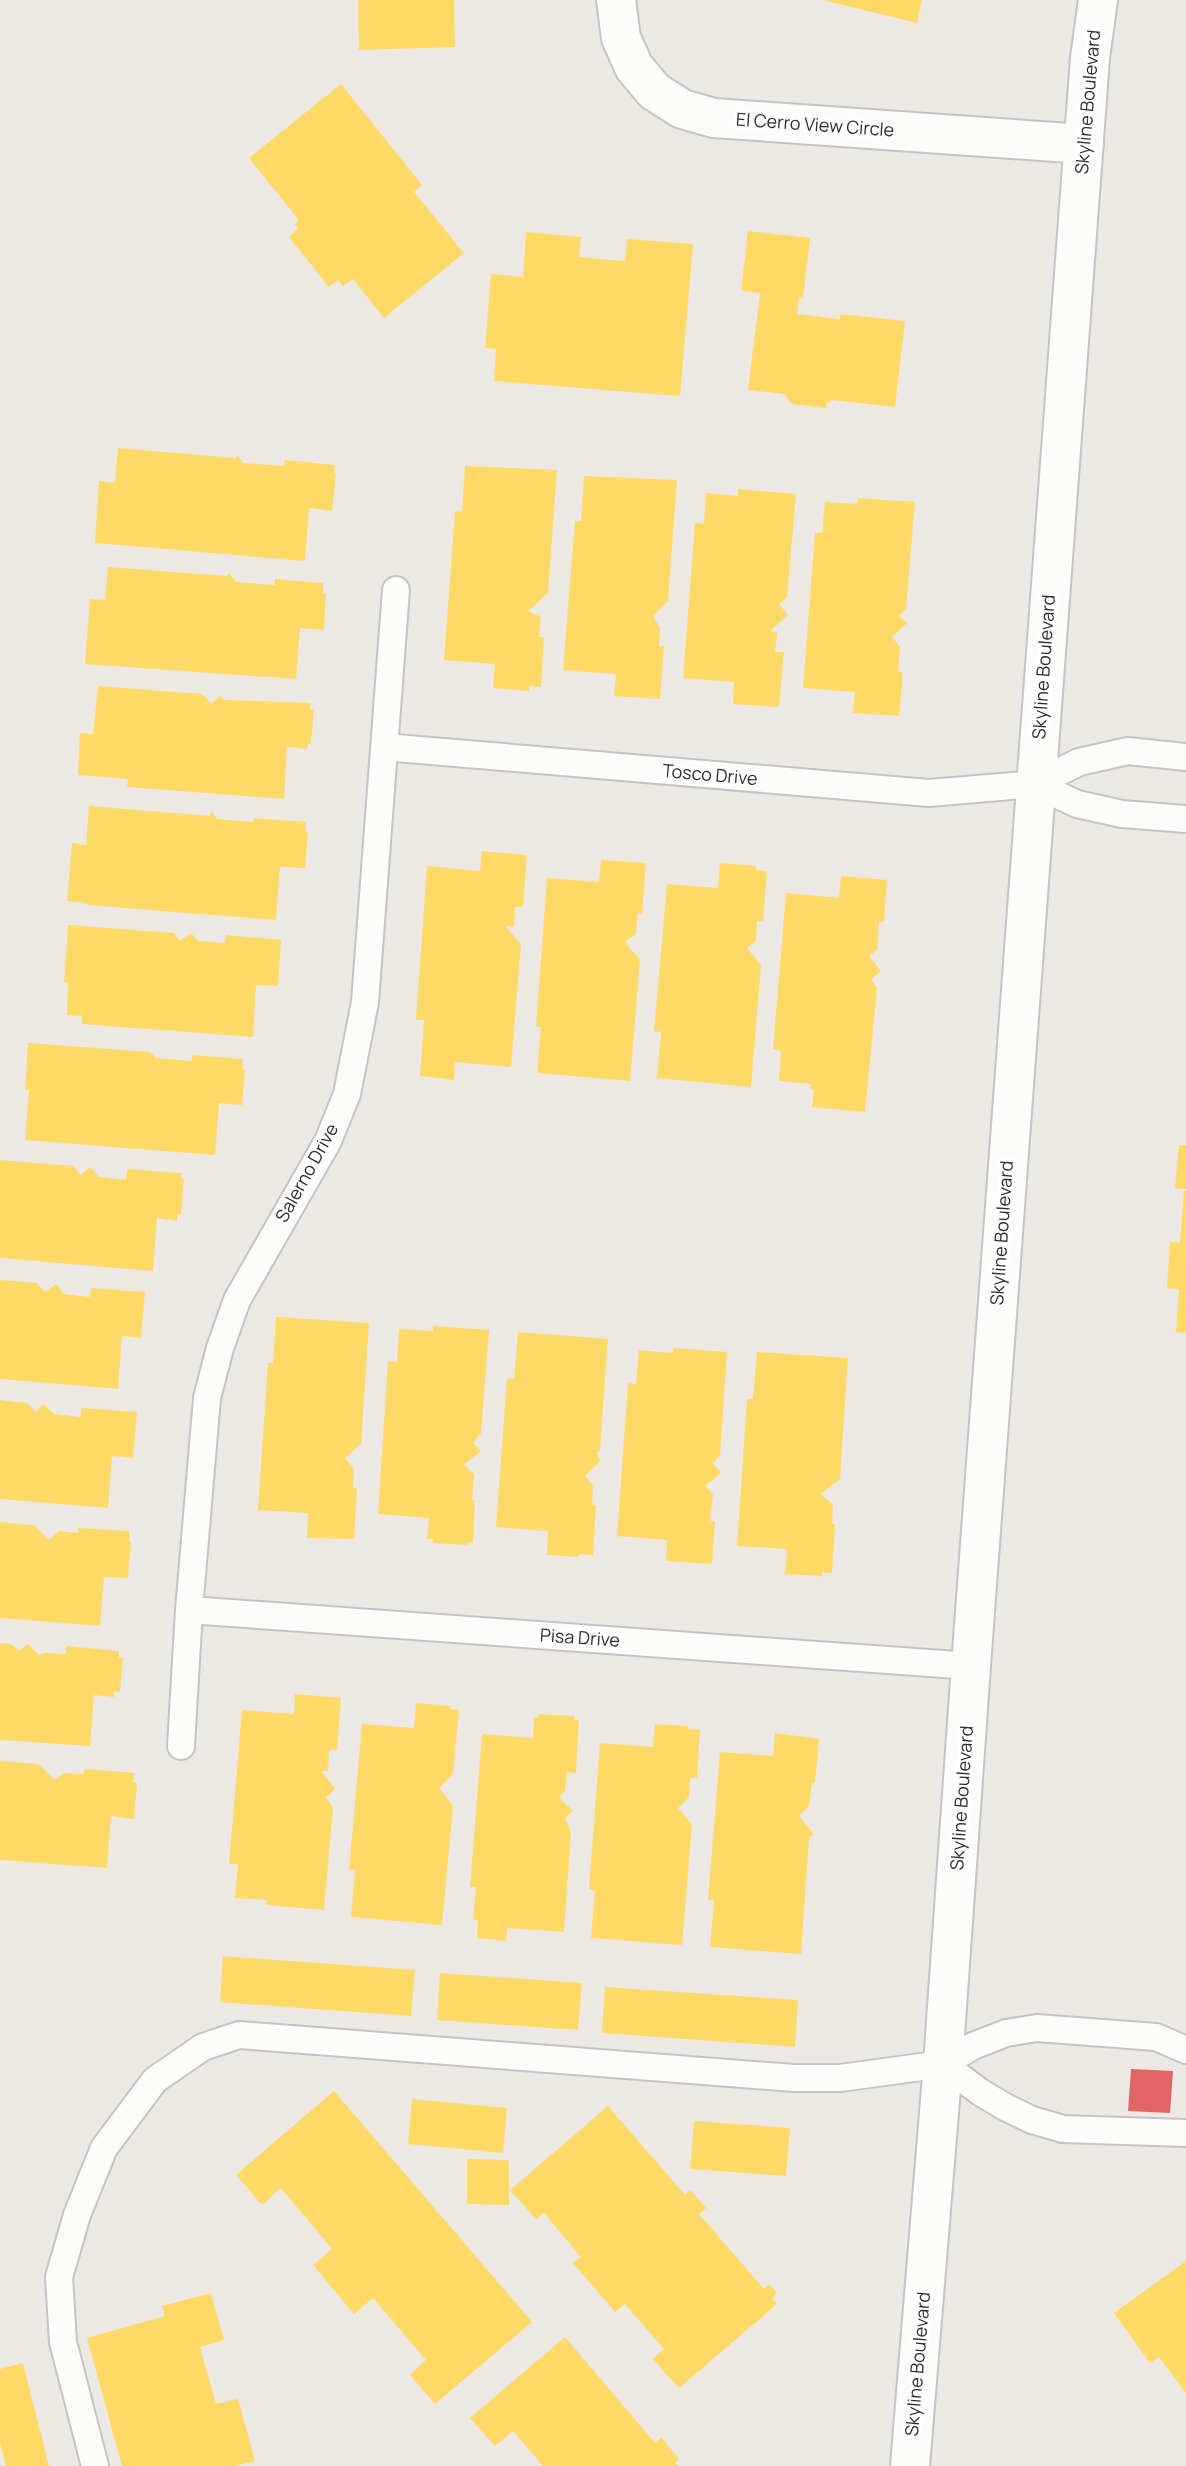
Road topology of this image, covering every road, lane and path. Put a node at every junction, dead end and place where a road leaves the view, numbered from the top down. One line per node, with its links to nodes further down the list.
1 (616, 0): 3 (street, El Cerro View Circle)
2 (1098, 0): 3 (street, Skyline Boulevard)
3 (1084, 144): 7 (street, Skyline Boulevard)
4 (396, 590): 5 (lane, Salerno Drive)
5 (384, 747): 7 (lane, Tosco Drive); 9 (lane, Salerno Drive)
6 (1186, 757): 7 (lane)
7 (1035, 784): 8 (lane); 10 (street, Skyline Boulevard)
8 (1186, 818)
9 (190, 1610): 10 (lane, Pisa Drive); 11 (lane, Salerno Drive)
10 (971, 1666): 13 (street, Skyline Boulevard)
11 (181, 1746)
12 (1186, 2050): 13 (lane)
13 (943, 2064): 14 (lane); 15 (lane); 16 (street, Skyline Boulevard)
14 (1186, 2133)
15 (95, 2466)
16 (910, 2466)

